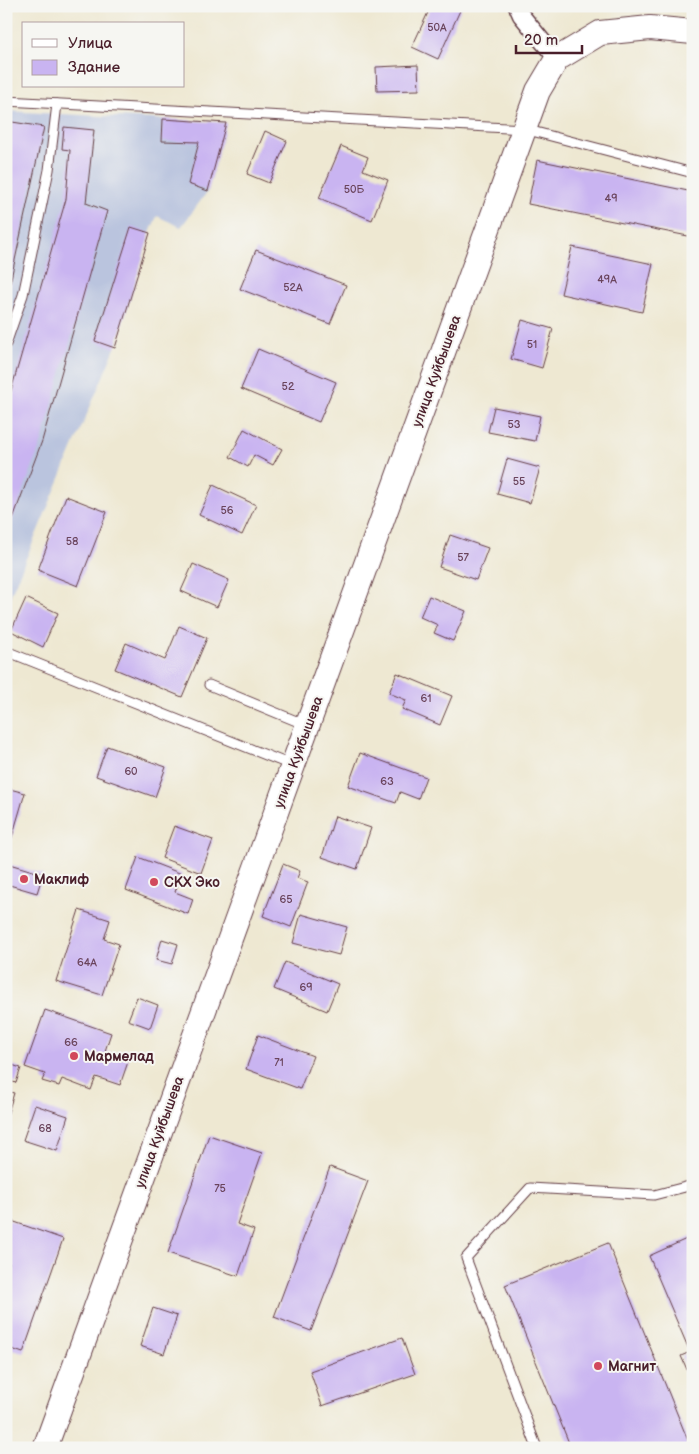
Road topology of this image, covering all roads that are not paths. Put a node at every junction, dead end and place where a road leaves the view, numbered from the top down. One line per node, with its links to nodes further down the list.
1 (517, 6): 3 (street)
2 (693, 32): 3 (street, улица Куйбышева)
3 (557, 59): 6 (street, улица Куйбышева)
4 (6, 101): 5 (lane)
5 (57, 104): 6 (lane); 8 (lane)
6 (524, 129): 7 (lane); 11 (street, улица Куйбышева)
7 (693, 173)
8 (6, 344)
9 (6, 651): 12 (lane)
10 (209, 686): 11 (lane)
11 (307, 725): 12 (street, улица Куйбышева)
12 (293, 766): 14 (street, улица Куйбышева)
13 (693, 1185): 15 (lane)
14 (45, 1448)
15 (537, 1448)

